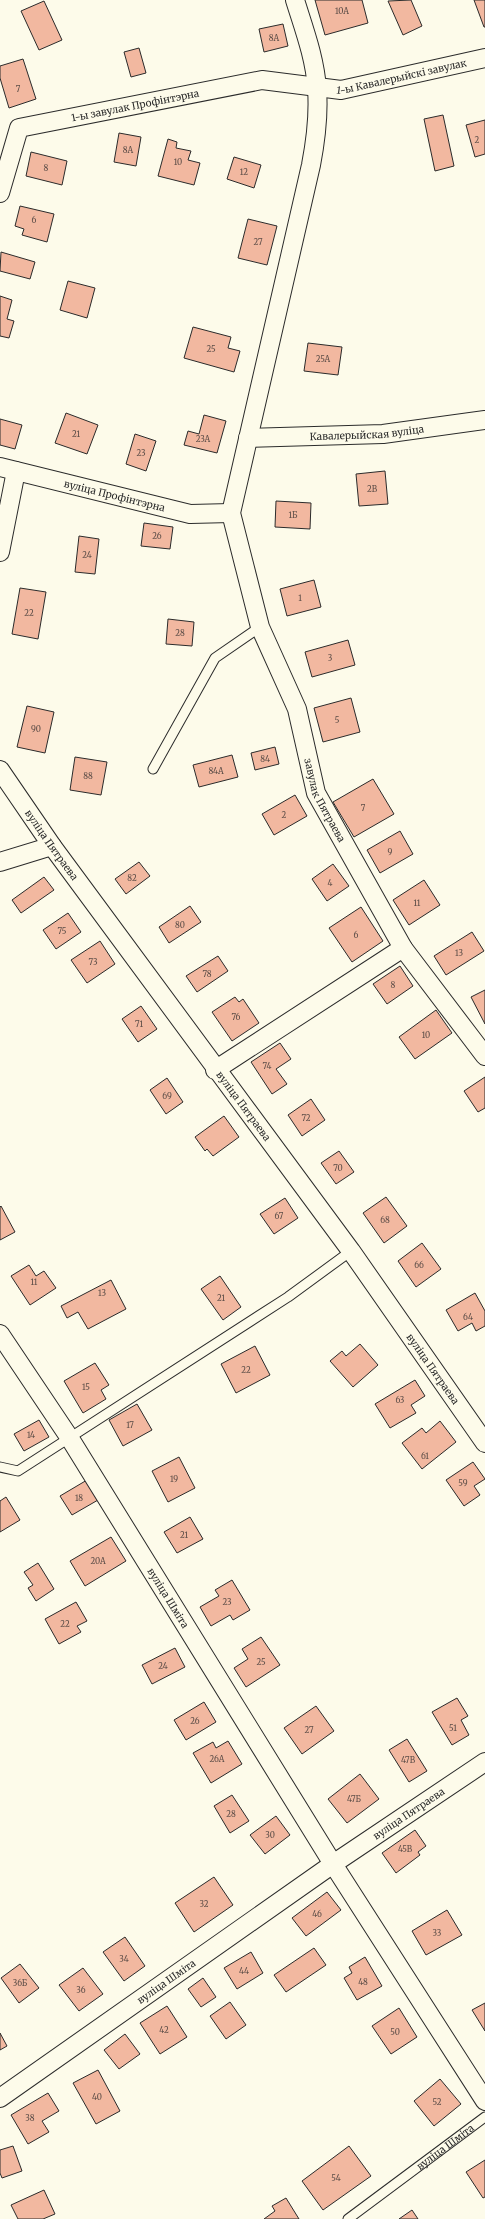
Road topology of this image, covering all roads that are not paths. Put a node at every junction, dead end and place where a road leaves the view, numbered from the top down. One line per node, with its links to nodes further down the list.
1 (294, 0): 3 (street)
2 (485, 58): 3 (street, 1-ы Кавалерыйскі завулак)
3 (317, 88): 4 (street, 1-ы завулак Профінтэрна); 6 (street)
4 (0, 193)
5 (485, 420): 6 (street, Кавалерыйская вуліца)
6 (248, 438): 8 (street)
7 (8, 469): 8 (street, вуліца Профінтэрна); 9 (street)
8 (231, 513): 10 (street, завулак Пятраева)
9 (0, 552)
10 (260, 627): 11 (lane); 15 (street, завулак Пятраева)
11 (153, 769)
12 (0, 770): 13 (street, вуліца Пятраева)
13 (52, 846): 14 (street); 17 (street, вуліца Пятраева)
14 (0, 862)
15 (403, 948): 16 (street, завулак Пятраева); 17 (street)
16 (485, 1056)
17 (215, 1070): 18 (street, вуліца Пятраева)
18 (350, 1251): 20 (lane); 21 (street, вуліца Пятраева)
19 (0, 1334): 20 (street, вуліца Шміта)
20 (69, 1437): 22 (lane); 24 (street, вуліца Шміта)
21 (485, 1443)
22 (0, 1467)
23 (485, 1762): 24 (street, вуліца Пятраева)
24 (332, 1864): 25 (street, вуліца Шміта); 26 (street, вуліца Шміта)
25 (0, 2098)
26 (485, 2101)
27 (485, 2117): 28 (lane, вуліца Шміта)
28 (348, 2219)

